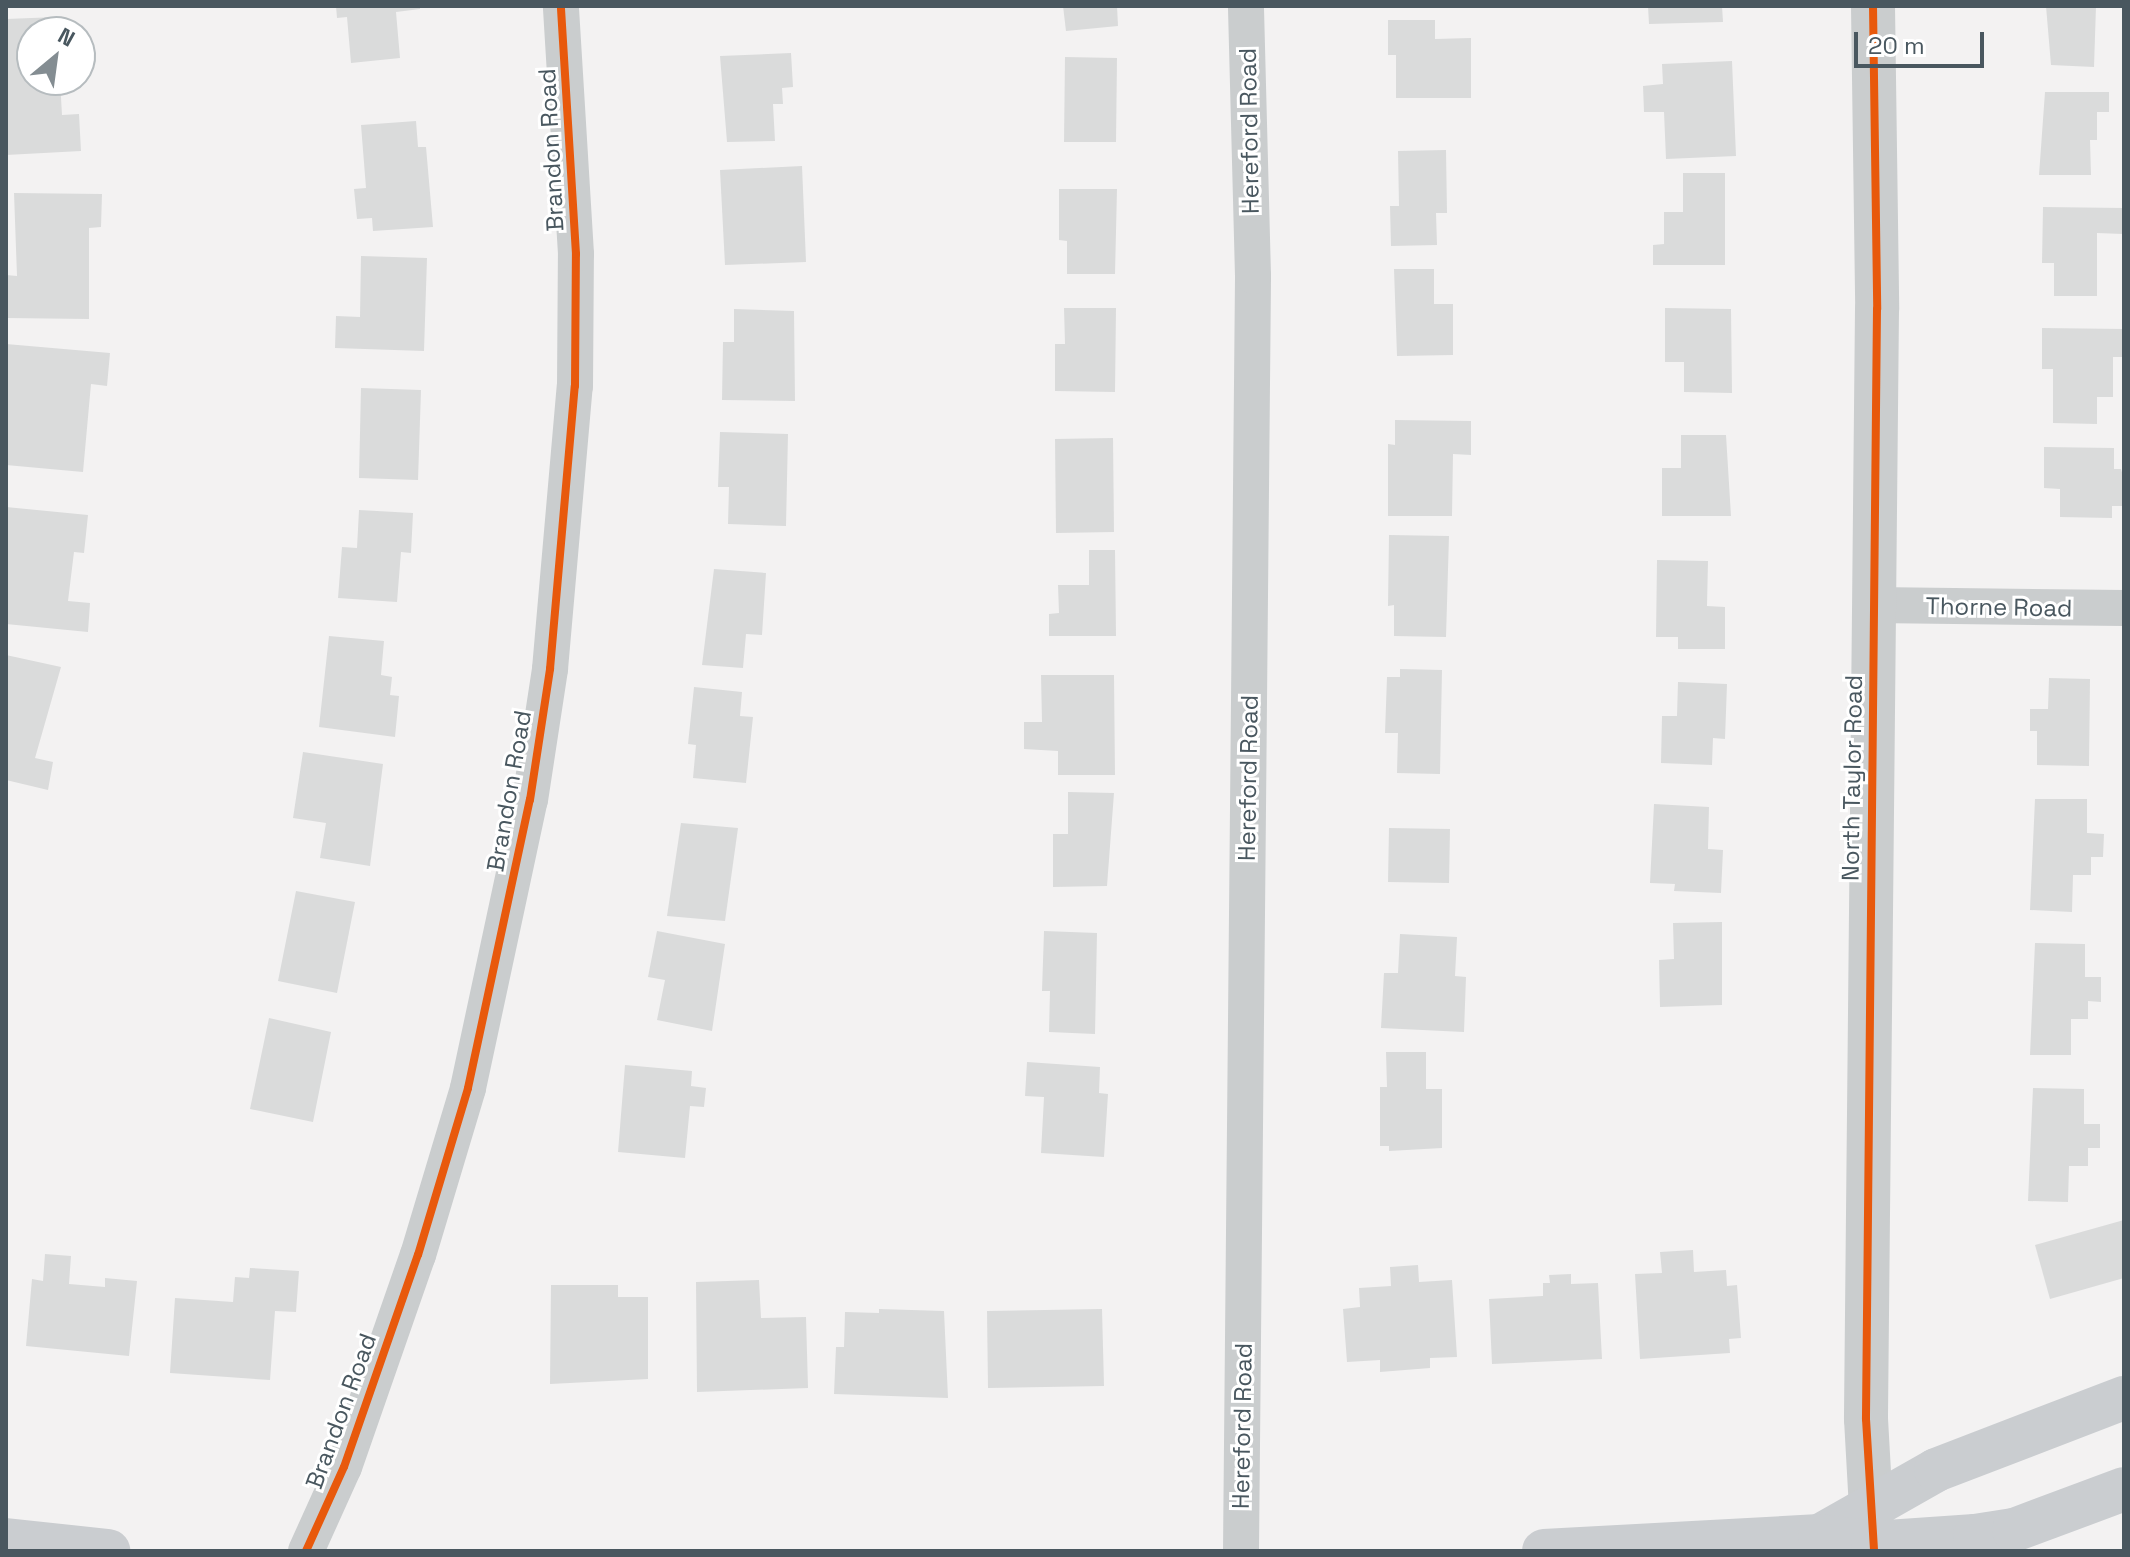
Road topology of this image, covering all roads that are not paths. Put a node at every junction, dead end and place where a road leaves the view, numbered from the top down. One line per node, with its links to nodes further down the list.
1 (561, 6): 11 (street, Brandon Road)
2 (1246, 6): 12 (street, Hereford Road)
3 (1873, 6): 4 (street, North Taylor Road)
4 (1874, 605): 5 (street, Thorne Road); 8 (street, North Taylor Road)
5 (2124, 608)
6 (2124, 1398): 8 (main road)
7 (2124, 1489): 8 (main road)
8 (1874, 1537): 13 (main road)
9 (6, 1540): 10 (main road)
10 (108, 1551)
11 (306, 1551)
12 (1241, 1551)
13 (1544, 1551)

